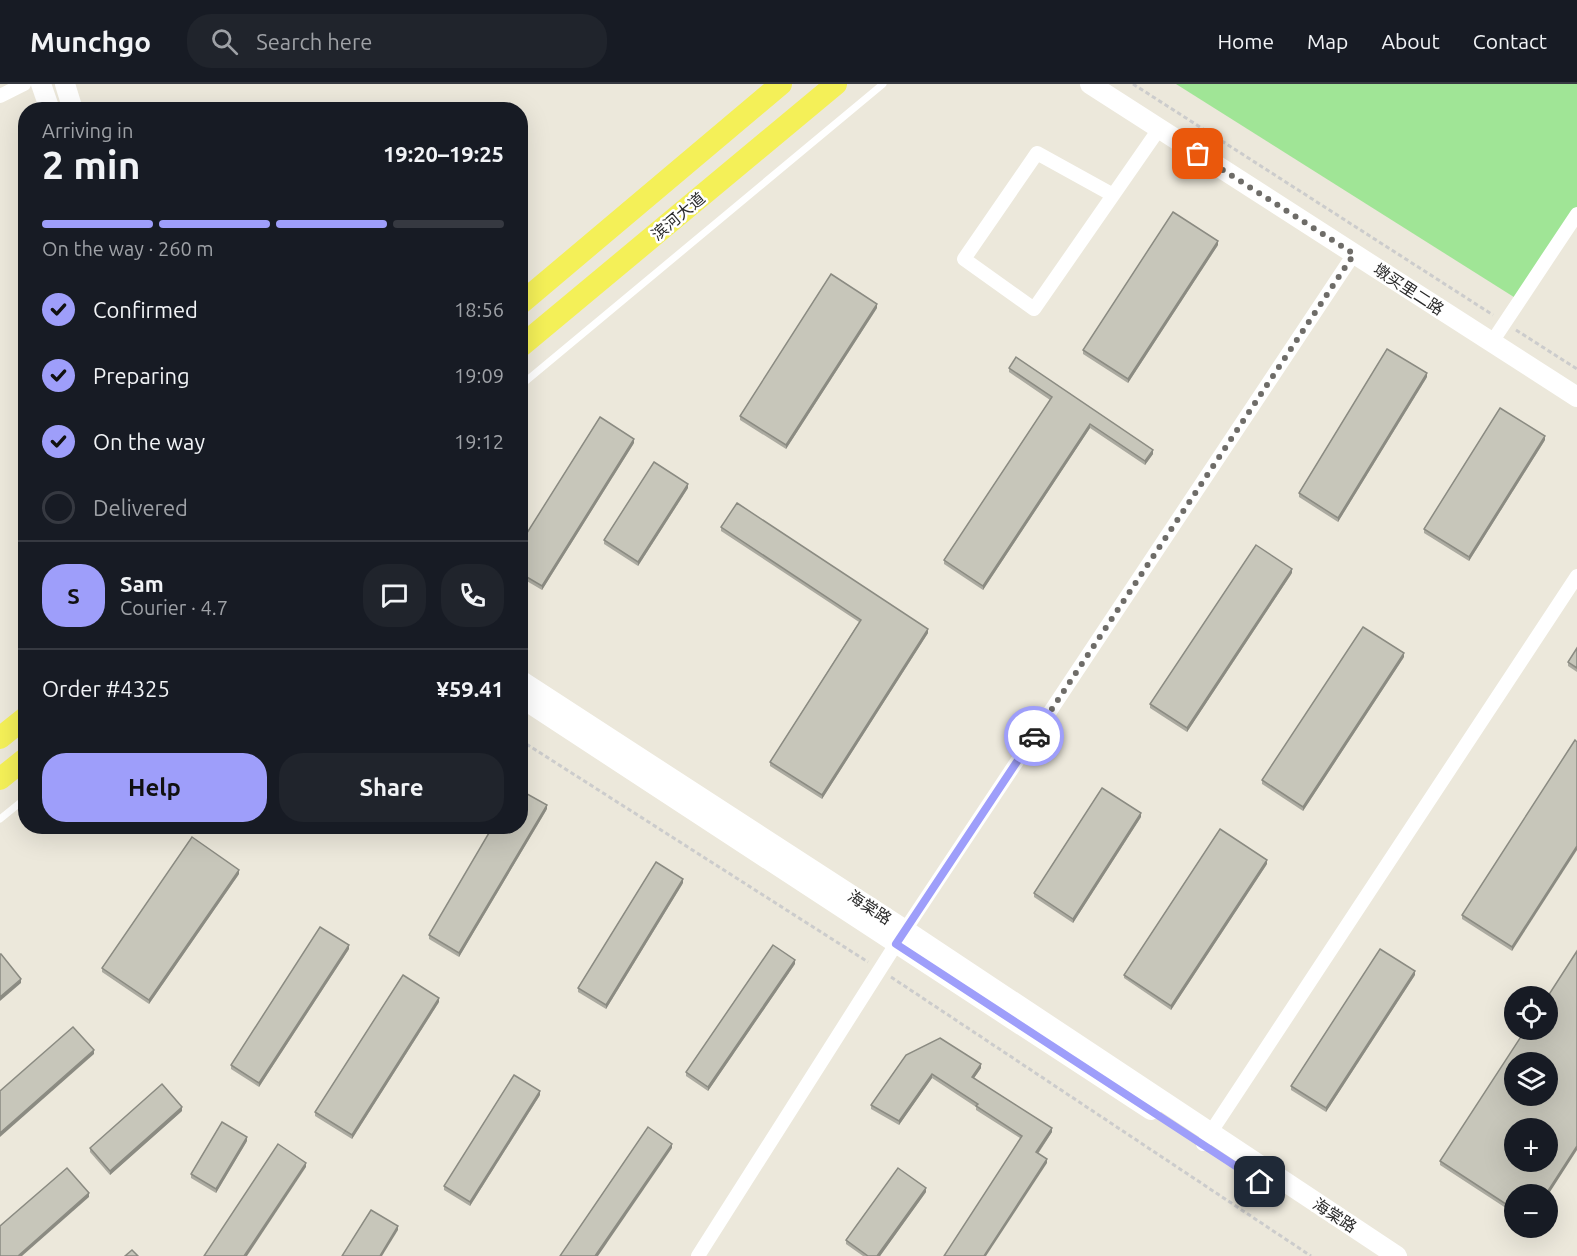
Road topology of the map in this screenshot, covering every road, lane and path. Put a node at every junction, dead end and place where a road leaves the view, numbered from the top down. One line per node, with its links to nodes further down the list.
1 (24, 84): 9 (street)
2 (40, 84): 10 (street)
3 (65, 84): 11 (street)
4 (781, 84): 16 (main road)
5 (836, 84): 18 (main road, 滨河大道)
6 (883, 84): 21 (lane)
7 (1090, 84): 12 (street, 墩买里二路)
8 (1133, 84): 17 (path)
9 (0, 96)
10 (47, 102)
11 (71, 102)
12 (1159, 129): 13 (street); 15 (street, 墩买里二路)
13 (1113, 195): 13 (street)
14 (1577, 214): 17 (street)
15 (1354, 254): 19 (street, 墩买里二路); 33 (street)
16 (528, 297)
17 (1505, 323): 19 (street); 20 (path)
18 (528, 340)
19 (1492, 342): 22 (street, 墩买里二路)
20 (1577, 369)
21 (528, 379)
22 (1577, 397)
23 (1577, 576): 35 (street)
24 (528, 685): 33 (street, 海棠路)
25 (528, 702): 33 (street, 海棠路)
26 (18, 723): 27 (main road)
27 (0, 738)
28 (528, 745): 34 (path)
29 (18, 764): 30 (main road)
30 (0, 779)
31 (18, 804): 32 (lane)
32 (0, 819)
33 (901, 937): 34 (street); 35 (street, 海棠路)
34 (880, 969): 36 (street); 37 (path)
35 (1206, 1138): 38 (street, 海棠路); 39 (street, 海棠路)
36 (698, 1256)
37 (1311, 1256)
38 (1373, 1256)
39 (1397, 1256)

